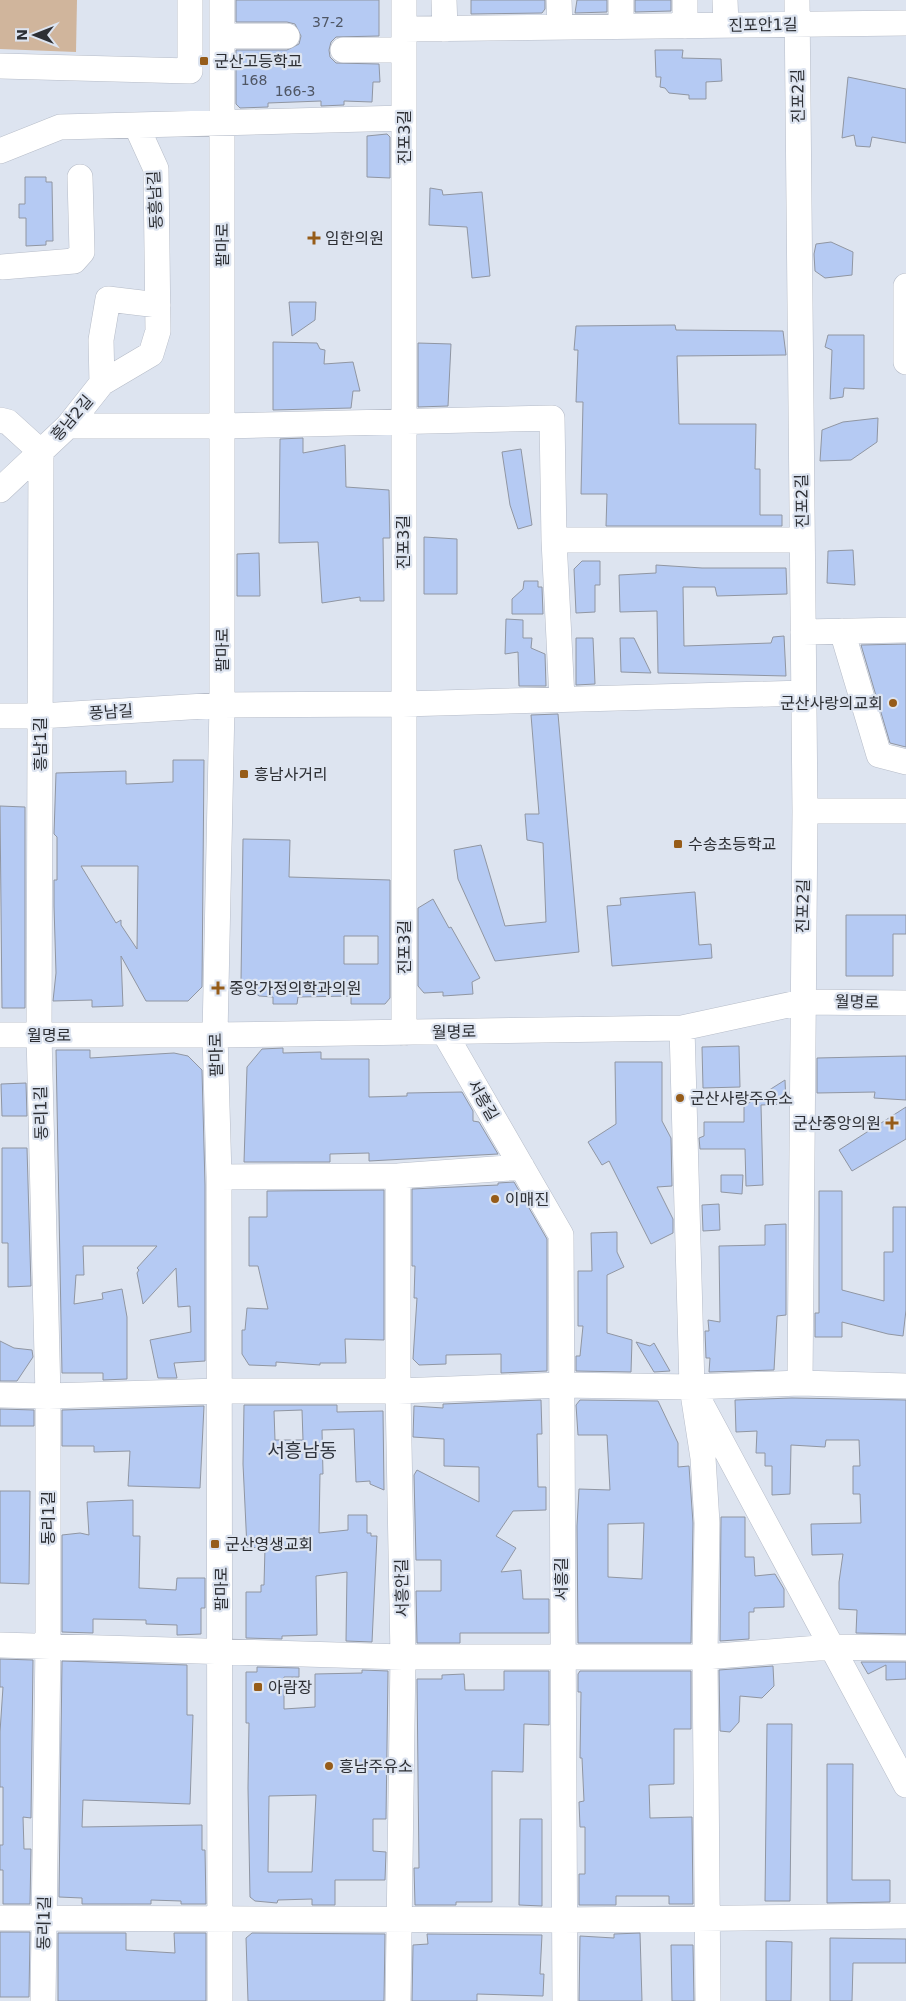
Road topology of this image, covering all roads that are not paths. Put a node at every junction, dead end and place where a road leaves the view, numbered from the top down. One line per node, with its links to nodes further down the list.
1 (190, 0): 20 (street)
2 (222, 0): 16 (street, 팔마로)
3 (404, 0): 18 (street, 진포3길)
4 (444, 0): 15 (street)
5 (559, 0): 14 (street)
6 (621, 0): 12 (street)
7 (685, 0): 13 (street)
8 (726, 0): 11 (street)
9 (797, 12): 10 (street, 진포안1길); 11 (street, 진포안1길); 39 (street, 진포2길)
10 (906, 22)
11 (726, 25): 13 (street, 진포안1길)
12 (621, 26): 13 (street, 진포안1길); 14 (street, 진포안1길)
13 (685, 26)
14 (560, 27): 15 (street, 진포안1길)
15 (444, 29): 18 (street, 진포안1길)
16 (222, 36): 17 (street); 22 (street, 팔마로)
17 (287, 36)
18 (404, 40): 19 (street); 21 (street, 진포3길)
19 (342, 50)
20 (0, 66)
21 (404, 118): 22 (street); 33 (street, 진포3길)
22 (222, 123): 23 (street); 35 (street, 팔마로)
23 (136, 125): 24 (street); 27 (street, 동흥남길)
24 (0, 150)
25 (80, 177): 26 (street)
26 (1, 265)
27 (158, 279): 29 (street, 흥남2길)
28 (906, 287): 30 (street)
29 (158, 305): 31 (street, 흥남2길); 31 (street, 흥남2길)
30 (906, 362)
31 (102, 383): 34 (street, 흥남2길)
32 (0, 420): 36 (street, 흥남2길)
33 (404, 423): 35 (street); 38 (street); 45 (street, 진포3길)
34 (68, 426): 35 (street); 36 (street, 흥남2길)
35 (222, 426): 46 (street, 팔마로)
36 (41, 452): 37 (street, 흥남2길); 48 (street, 흥남1길)
37 (0, 490)
38 (554, 540): 39 (street); 44 (street)
39 (802, 540): 41 (street, 진포2길)
40 (906, 630): 42 (street)
41 (803, 632): 42 (street); 43 (street, 진포2길)
42 (842, 632): 49 (street)
43 (804, 693): 44 (street, 풍남길); 50 (street, 진포2길)
44 (562, 699): 45 (street, 풍남길)
45 (403, 704): 46 (street, 풍남길); 56 (street, 진포3길)
46 (222, 705): 48 (street, 풍남길); 58 (street, 팔마로)
47 (0, 716): 48 (street, 풍남길)
48 (40, 716): 59 (street, 흥남1길)
49 (906, 762)
50 (805, 811): 51 (street); 52 (street, 진포2길)
51 (906, 811)
52 (802, 1002): 53 (street, 월명로); 54 (street, 월명로); 63 (street, 진포2길)
53 (906, 1003)
54 (682, 1028): 55 (street, 월명로); 66 (street)
55 (444, 1032): 56 (street, 월명로); 60 (street, 서흥길)
56 (404, 1033): 58 (street, 월명로)
57 (0, 1035): 59 (street, 월명로)
58 (215, 1035): 59 (street, 월명로); 62 (street, 팔마로)
59 (39, 1036): 70 (street, 동리1길)
60 (522, 1167): 61 (street); 64 (street, 서흥길)
61 (398, 1176): 62 (street); 68 (street, 서흥안길)
62 (220, 1177): 67 (street, 팔마로)
63 (800, 1383): 65 (street); 66 (street)
64 (561, 1385): 66 (street); 68 (street); 76 (street, 서흥길)
65 (906, 1386)
66 (692, 1387): 73 (street); 78 (street)
67 (220, 1391): 68 (street); 70 (street); 75 (street, 팔마로)
68 (398, 1391): 77 (street, 서흥안길)
69 (0, 1395): 70 (street)
70 (48, 1396): 72 (street, 동리1길)
71 (0, 1645): 72 (street)
72 (48, 1645): 75 (street); 82 (street, 동리1길)
73 (831, 1647): 74 (street); 78 (street); 79 (street)
74 (906, 1648)
75 (222, 1652): 77 (street); 85 (street, 팔마로)
76 (561, 1656): 77 (street); 78 (street); 86 (street, 서흥길)
77 (403, 1657): 84 (street, 서흥안길)
78 (705, 1657): 83 (street)
79 (906, 1785)
80 (906, 1916): 83 (street)
81 (0, 1918): 82 (street)
82 (44, 1918): 85 (street); 87 (street, 동리1길)
83 (708, 1918): 86 (street); 91 (street)
84 (397, 1919): 85 (street); 86 (street); 89 (street, 서흥안길)
85 (220, 1920): 88 (street, 팔마로)
86 (564, 1920): 90 (street, 서흥길)
87 (44, 2001)
88 (220, 2001)
89 (398, 2001)
90 (565, 2001)
91 (708, 2001)

